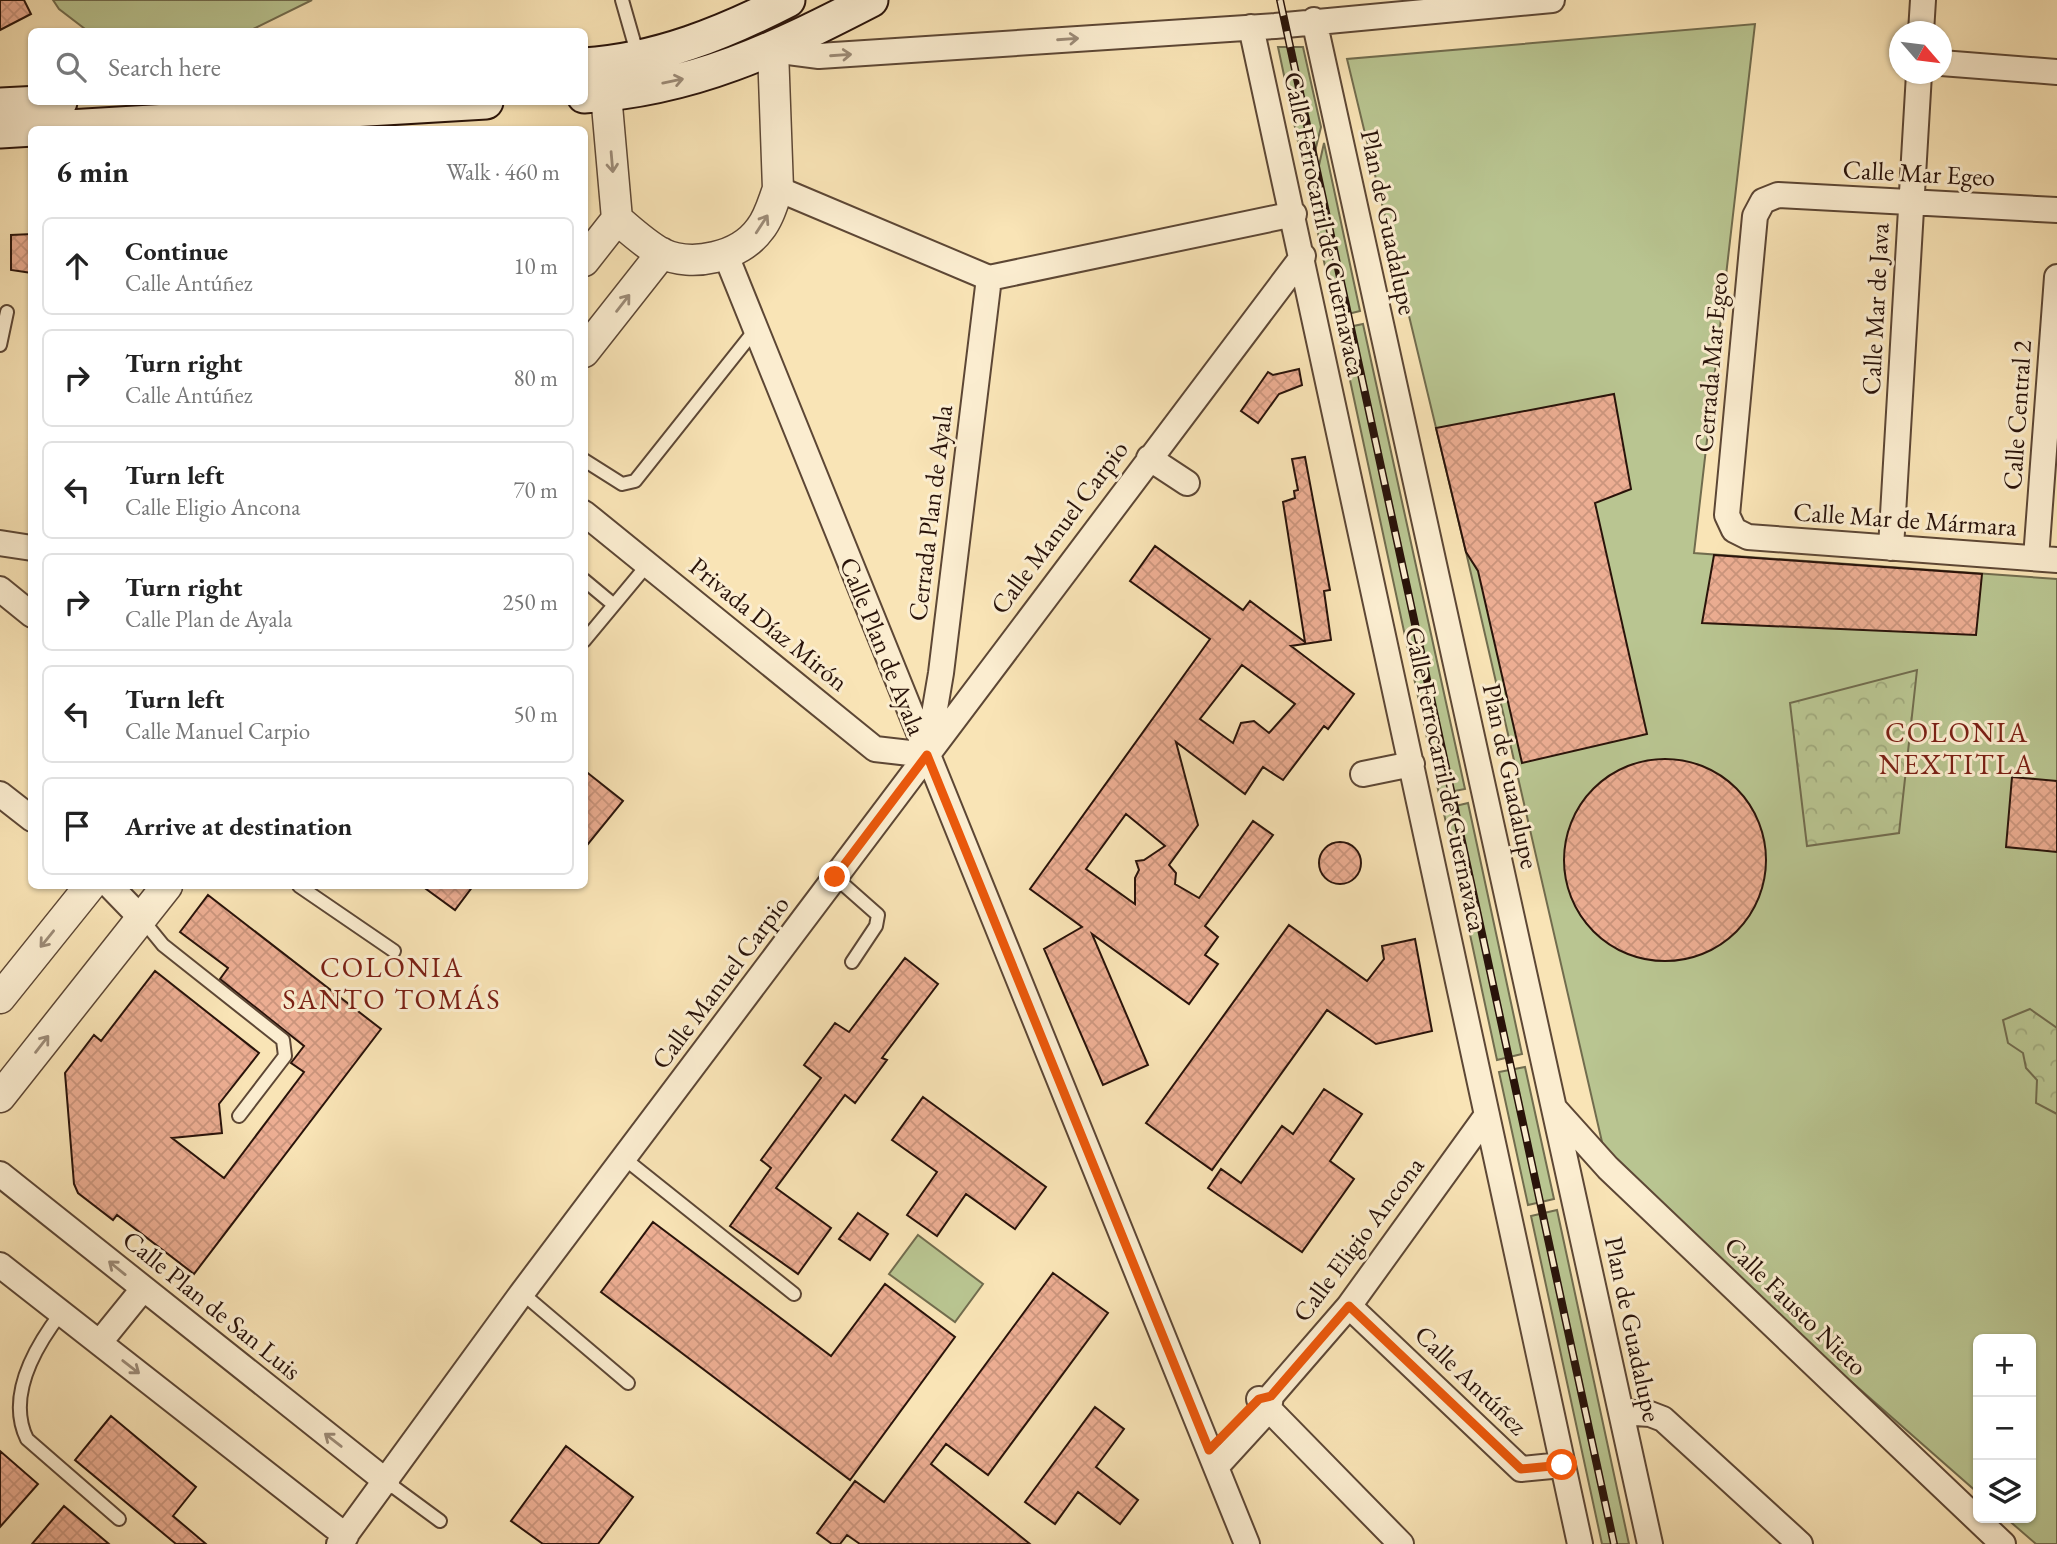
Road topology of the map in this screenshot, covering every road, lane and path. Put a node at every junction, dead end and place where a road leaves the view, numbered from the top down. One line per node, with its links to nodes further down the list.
1 (622, 0): 12 (lane)
2 (788, 0): 12 (main road)
3 (871, 0): 11 (main road)
4 (1552, 0): 6 (street)
5 (1923, 0): 9 (street)
6 (1486, 3): 7 (street)
7 (1410, 6): 8 (street)
8 (1314, 20): 10 (street); 69 (street, Plan de Guadalupe)
9 (1922, 21)
10 (1251, 27): 11 (street, one-way to 10); 27 (street, Calle Ferrocarril de Cuernavaca)
11 (773, 50): 15 (main road, one-way to 11); 23 (street)
12 (638, 56): 15 (main road)
13 (1952, 65): 14 (street)
14 (2057, 72)
15 (594, 80): 28 (street, one-way to 28)
16 (1918, 84): 25 (street, Calle Mar de Java)
17 (28, 104): 19 (main road)
18 (436, 105): 20 (main road)
19 (0, 106)
20 (84, 126)
21 (28, 129): 22 (main road)
22 (0, 131)
23 (778, 189): 30 (street, one-way to 23); 34 (street)
24 (1778, 195): 25 (street, Calle Mar Egeo); 43 (street, Cerrada Mar Egeo)
25 (1911, 204): 26 (street, Calle Mar Egeo); 46 (street, Calle Mar de Java)
26 (2057, 210)
27 (1294, 214): 32 (street, Calle Ferrocarril de Cuernavaca); 34 (street)
28 (617, 219): 29 (street); 31 (street)
29 (662, 253): 30 (street); 38 (street, one-way to 29)
30 (725, 253): 36 (street, Calle Plan de Ayala)
31 (588, 256)
32 (1303, 256): 39 (street, Calle Manuel Carpio); 55 (street, Calle Ferrocarril de Cuernavaca)
33 (2057, 277): 47 (street, Calle Central 2)
34 (989, 278): 54 (street, Cerrada Plan de Ayala)
35 (8, 312): 37 (lane)
36 (755, 330): 40 (lane); 54 (street, Calle Plan de Ayala)
37 (0, 345)
38 (588, 347)
39 (1149, 458): 41 (street); 54 (street, Calle Manuel Carpio)
40 (588, 463)
41 (1187, 483)
42 (588, 516): 48 (street, Privada Díaz Mirón)
43 (1748, 537): 46 (street, Calle Mar de Mármara)
44 (0, 543): 45 (street)
45 (28, 547)
46 (1891, 548): 47 (street, Calle Mar de Mármara)
47 (2046, 559)
48 (648, 564): 51 (lane); 54 (street, Privada Díaz Mirón)
49 (588, 583): 51 (lane)
50 (0, 589): 52 (street)
51 (614, 605): 53 (lane)
52 (28, 612)
53 (588, 636)
54 (927, 755): 59 (street, Calle Manuel Carpio); 84 (street, Calle Plan de Ayala)
55 (1412, 764): 56 (street); 70 (street, Calle Ferrocarril de Cuernavaca)
56 (1363, 774)
57 (0, 794): 58 (street)
58 (28, 816)
59 (835, 877): 66 (lane); 72 (street, Calle Manuel Carpio)
60 (88, 889): 67 (street, one-way to 67)
61 (113, 889): 64 (street)
62 (165, 889): 64 (street)
63 (303, 889): 65 (lane)
64 (141, 918): 68 (street, one-way to 64); 71 (lane)
65 (394, 951)
66 (852, 962)
67 (1, 995)
68 (0, 1097)
69 (1553, 1107): 83 (street, Plan de Guadalupe); 95 (street, Calle Fausto Nieto)
70 (1487, 1115): 78 (street, Calle Eligio Ancona); 85 (street, Calle Ferrocarril de Cuernavaca)
71 (239, 1116)
72 (625, 1159): 76 (street, Calle Manuel Carpio); 77 (lane)
73 (0, 1174): 75 (street, Calle Plan de San Luis, one-way to 73)
74 (0, 1265): 79 (street)
75 (143, 1289): 80 (street); 86 (street, Calle Plan de San Luis, one-way to 75)
76 (522, 1293): 81 (lane); 86 (street, Calle Manuel Carpio)
77 (794, 1294)
78 (1349, 1306): 82 (street, Calle Eligio Ancona); 85 (street, Calle Antúñez)
79 (61, 1312): 80 (street); 87 (lane)
80 (100, 1342): 89 (street, one-way to 89)
81 (628, 1383)
82 (1266, 1401): 84 (street, Calle Eligio Ancona); 91 (street)
83 (1621, 1412): 93 (street, Plan de Guadalupe); 94 (street)
84 (1213, 1458): 90 (street, Calle Plan de Ayala)
85 (1562, 1465): 92 (street, Calle Ferrocarril de Cuernavaca)
86 (387, 1482): 88 (lane); 89 (street, Calle Manuel Carpio)
87 (119, 1519)
88 (440, 1521)
89 (342, 1540)
90 (1247, 1544)
91 (1401, 1544)
92 (1580, 1544)
93 (1650, 1544)
94 (1800, 1544)
95 (2003, 1544)

